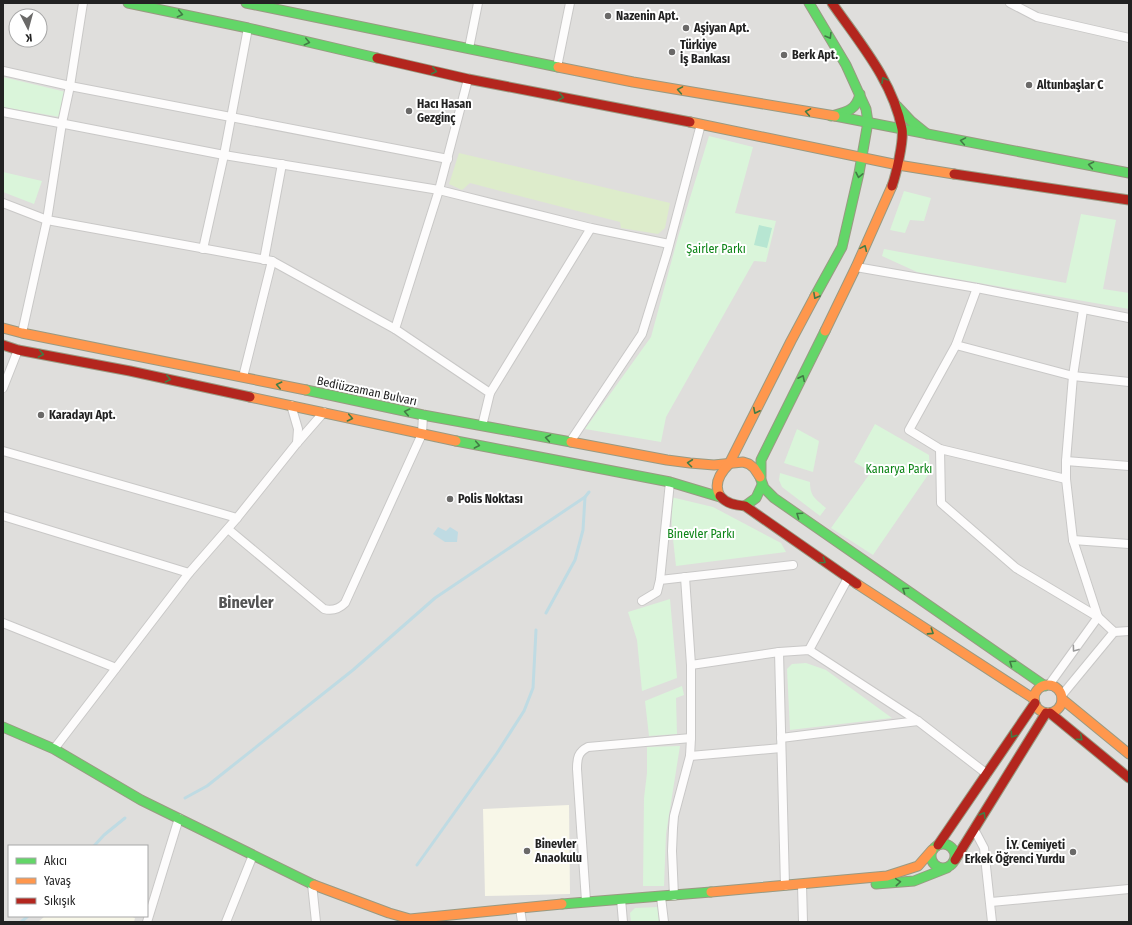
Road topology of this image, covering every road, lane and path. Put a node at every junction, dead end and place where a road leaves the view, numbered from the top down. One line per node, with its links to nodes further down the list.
1 (82, 3): 15 (street)
2 (128, 3): 9 (street, one-way to 9)
3 (478, 3): 11 (street)
4 (570, 3): 12 (street)
5 (809, 3): 16 (street, one-way to 16)
6 (832, 3): 17 (street, one-way to 6)
7 (1010, 3): 10 (street)
8 (252, 4): 11 (street)
9 (248, 28): 14 (street, one-way to 14); 20 (street)
10 (1129, 38)
11 (469, 48): 12 (street)
12 (557, 66): 19 (street, one-way to 12)
13 (3, 71): 15 (street)
14 (468, 79): 23 (street, one-way to 23); 28 (street)
15 (70, 86): 20 (street); 22 (street)
16 (860, 94): 19 (street); 21 (street)
17 (895, 103): 24 (street); 25 (street)
18 (3, 112): 22 (street)
19 (831, 116): 21 (street)
20 (231, 117): 26 (street); 28 (street)
21 (868, 122): 24 (street); 27 (street)
22 (62, 123): 26 (street); 35 (street)
23 (701, 124): 27 (street); 37 (street)
24 (902, 130): 25 (street); 30 (street)
25 (927, 134): 31 (street, one-way to 25)
26 (224, 155): 29 (street); 38 (street)
27 (862, 157): 30 (street); 65 (street, one-way to 65)
28 (448, 159): 32 (street)
29 (282, 164): 32 (street); 39 (street)
30 (898, 165): 33 (street); 40 (street, one-way to 30)
31 (1129, 173)
32 (439, 190): 36 (street); 45 (street)
33 (1129, 200)
34 (3, 204): 35 (street)
35 (47, 220): 38 (street); 46 (street)
36 (591, 228): 37 (street); 54 (street)
37 (669, 244): 60 (street)
38 (203, 249): 39 (street)
39 (268, 261): 45 (street); 51 (street)
40 (856, 267): 41 (street); 68 (street, one-way to 40)
41 (977, 288): 42 (street); 48 (street)
42 (1083, 310): 43 (street); 50 (street)
43 (1129, 318)
44 (3, 328): 46 (street, Bediüzzaman Bulvarı)
45 (395, 329): 54 (street)
46 (22, 333): 51 (street, Bediüzzaman Bulvarı)
47 (3, 345): 49 (street)
48 (956, 345): 50 (street); 62 (street)
49 (18, 350): 53 (street); 55 (street, one-way to 55)
50 (1073, 376): 52 (street); 64 (street)
51 (243, 377): 57 (street, Bediüzzaman Bulvarı, one-way to 51)
52 (1129, 382)
53 (3, 388)
54 (490, 393): 58 (street)
55 (291, 405): 56 (street); 61 (street)
56 (324, 412): 59 (street, one-way to 59); 61 (street)
57 (423, 415): 58 (street, Bediüzzaman Bulvarı); 59 (street)
58 (482, 426): 60 (street, Bediüzzaman Bulvarı, one-way to 58)
59 (422, 434): 69 (street, one-way to 69); 74 (street)
60 (570, 442): 65 (street, Bediüzzaman Bulvarı, one-way to 60)
61 (297, 443): 73 (street)
62 (940, 449): 67 (street); 83 (street)
63 (3, 451): 73 (street)
64 (1066, 461): 66 (street); 67 (street)
65 (729, 464): 68 (street); 70 (street)
66 (1129, 466)
67 (1066, 479): 75 (street)
68 (762, 481): 71 (street); 91 (street, one-way to 68)
69 (670, 482): 70 (street); 81 (street)
70 (720, 496): 71 (street)
71 (745, 506): 80 (street, one-way to 80)
72 (3, 516): 78 (street)
73 (237, 518): 74 (street)
74 (228, 528): 78 (street)
75 (1073, 540): 76 (street); 83 (street)
76 (1129, 544)
77 (793, 565): 79 (street)
78 (190, 573): 90 (street)
79 (685, 577): 81 (street); 89 (street)
80 (848, 578): 87 (street); 93 (street, one-way to 93)
81 (660, 580): 82 (street)
82 (642, 601)
83 (1098, 617): 86 (street); 91 (street, one-way to 91)
84 (3, 623): 90 (street)
85 (1129, 631): 86 (street)
86 (1114, 632): 92 (street)
87 (809, 650): 88 (street); 95 (street)
88 (779, 652): 89 (street); 98 (street)
89 (691, 665): 97 (street)
90 (116, 668): 100 (street)
91 (1047, 685): 92 (street); 93 (street)
92 (1062, 697): 94 (street); 101 (street)
93 (1035, 701): 94 (street); 103 (street, one-way to 103)
94 (1048, 713): 104 (street, one-way to 104); 106 (street, one-way to 94)
95 (918, 721): 98 (street); 103 (street)
96 (3, 727): 100 (street)
97 (691, 738): 102 (street); 119 (street)
98 (781, 738): 99 (street)
99 (781, 748): 102 (street); 114 (street)
100 (54, 749): 105 (street)
101 (1128, 751)
102 (690, 756): 116 (street)
103 (986, 774): 107 (street)
104 (1129, 778)
105 (179, 818): 108 (street); 123 (street)
106 (974, 829): 109 (street); 120 (street)
107 (935, 848): 109 (street); 110 (street); 111 (street)
108 (253, 855): 112 (street); 124 (street)
109 (955, 860): 110 (street)
110 (947, 868): 111 (street, one-way to 110)
111 (818, 883): 113 (street)
112 (312, 884): 122 (street); 125 (street)
113 (802, 885): 114 (street); 129 (street)
114 (785, 886): 116 (street)
115 (1129, 889): 120 (street)
116 (674, 896): 117 (street)
117 (661, 897): 118 (street); 128 (street)
118 (621, 899): 119 (street); 127 (street)
119 (586, 901): 121 (street)
120 (991, 902): 130 (street)
121 (520, 908): 122 (street); 126 (street)
122 (470, 918)
123 (147, 922)
124 (226, 922)
125 (316, 922)
126 (522, 922)
127 (623, 922)
128 (664, 922)
129 (803, 922)
130 (992, 922)

